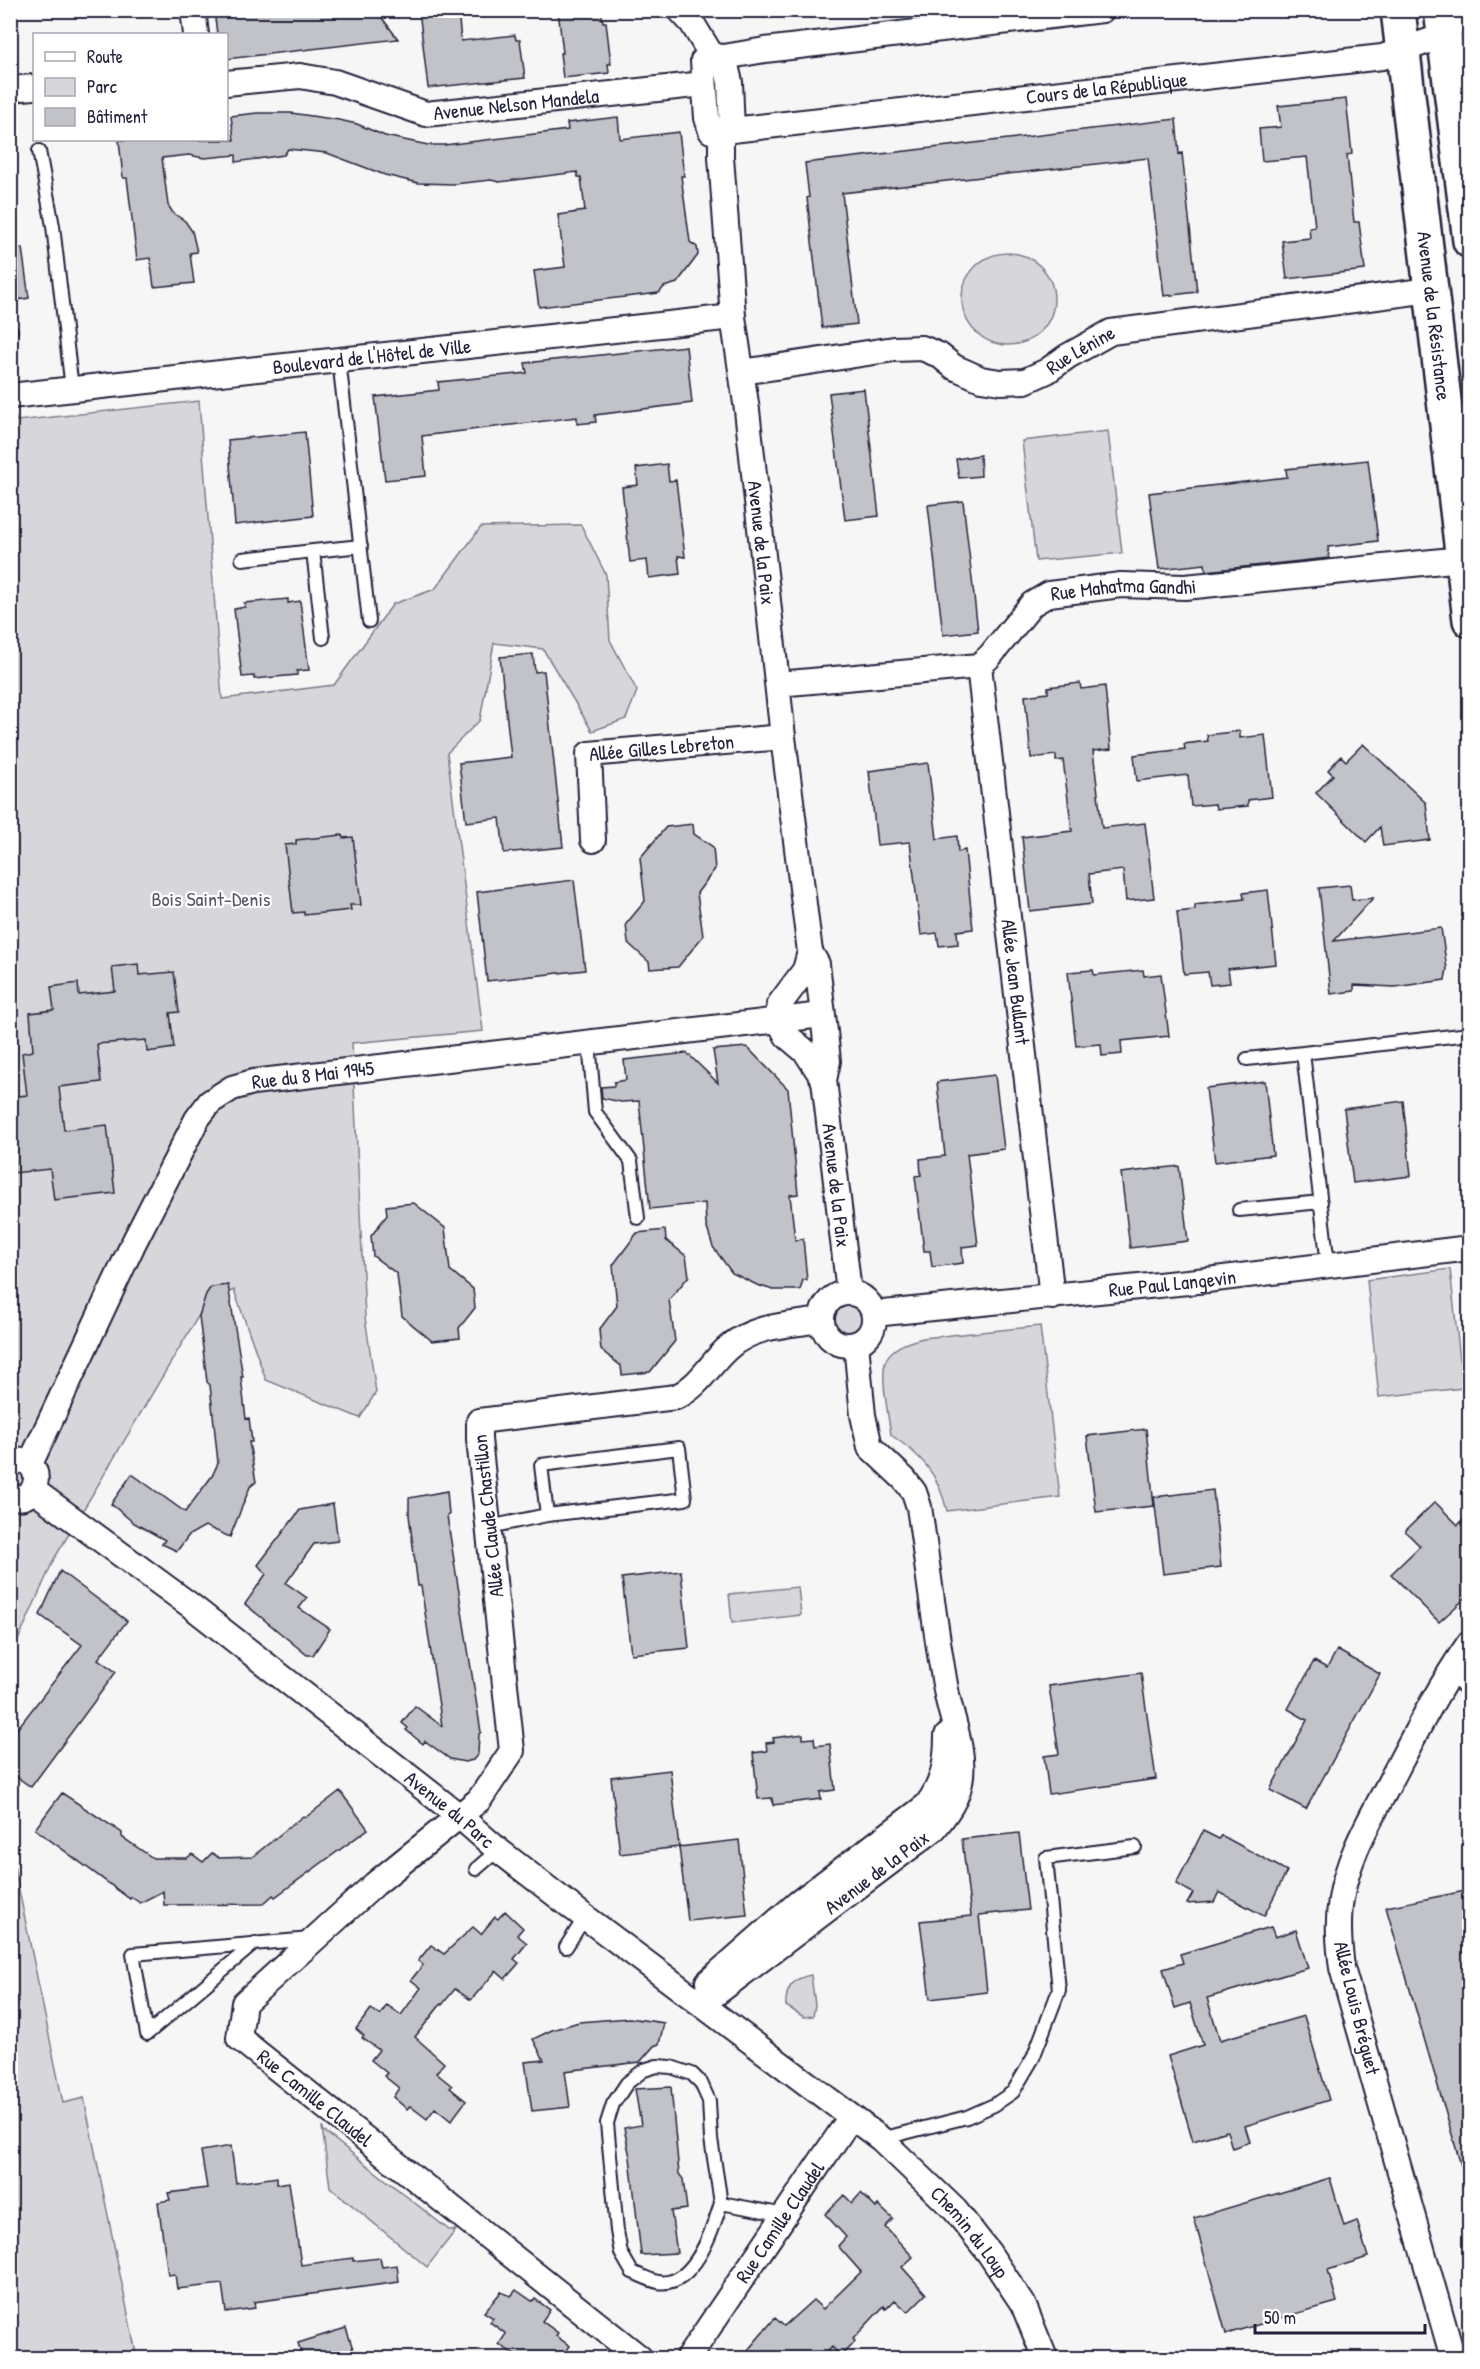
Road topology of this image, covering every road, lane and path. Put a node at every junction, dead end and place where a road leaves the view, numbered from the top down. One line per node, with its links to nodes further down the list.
1 (193, 10): 7 (street)
2 (680, 10): 9 (street, Avenue de la Paix)
3 (1102, 10): 9 (street)
4 (1398, 10): 8 (main road, Avenue de la Résistance)
5 (1467, 10): 6 (street, Cours de la République)
6 (1442, 23): 8 (street, Cours de la République); 16 (main road)
7 (196, 33)
8 (1403, 51): 14 (street, Cours de la République); 17 (main road, Avenue de la Résistance)
9 (718, 57): 11 (street); 14 (street, Avenue de la Paix)
10 (228, 83): 11 (street, Avenue Nelson Mandela)
11 (704, 84): 14 (street)
12 (33, 87): 13 (street)
13 (10, 89)
14 (727, 132): 18 (street, Avenue de la Paix)
15 (39, 151): 21 (lane)
16 (1470, 242)
17 (1430, 291): 20 (street, Rue Lénine); 26 (main road, Avenue de la Résistance)
18 (733, 317): 19 (street, Boulevard de l'Hôtel de Ville); 20 (street, Avenue de la Paix)
19 (339, 360): 21 (street, Boulevard de l'Hôtel de Ville); 23 (lane)
20 (742, 372): 31 (street, Avenue de la Paix)
21 (72, 388): 22 (street, Boulevard de l'Hôtel de Ville)
22 (10, 396)
23 (361, 546): 24 (lane); 28 (lane)
24 (313, 551): 25 (lane); 29 (lane)
25 (242, 559)
26 (1462, 559): 27 (main road, Avenue de la Résistance); 30 (street, Rue Mahatma Gandhi)
27 (1470, 620)
28 (369, 621)
29 (322, 638)
30 (979, 666): 31 (street); 48 (street, Allée Jean Bullant)
31 (778, 684): 32 (street, Avenue de la Paix)
32 (783, 737): 33 (street, Allée Gilles Lebreton); 34 (street, Avenue de la Paix)
33 (593, 840)
34 (810, 952): 35 (street, Avenue de la Paix); 36 (street)
35 (822, 1015): 36 (street, Rue du 8 Mai 1945); 41 (street, Avenue de la Paix)
36 (779, 1021): 38 (street, Rue du 8 Mai 1945); 41 (street, Avenue de la Paix)
37 (1461, 1035): 39 (lane)
38 (589, 1042): 44 (lane); 52 (street, Rue du 8 Mai 1945)
39 (1303, 1053): 40 (lane); 42 (lane)
40 (1247, 1059)
41 (824, 1080): 47 (street, Avenue de la Paix)
42 (1321, 1202): 43 (lane); 46 (lane)
43 (1239, 1210)
44 (638, 1218)
45 (1470, 1248): 46 (street, Rue Paul Langevin)
46 (1328, 1265): 48 (street, Rue Paul Langevin)
47 (849, 1292): 49 (street); 50 (street)
48 (1052, 1298): 49 (street, Rue Paul Langevin)
49 (874, 1314): 51 (street)
50 (821, 1320): 51 (street); 55 (street, Allée Claude Chastillon)
51 (856, 1344): 66 (street, Avenue de la Paix)
52 (20, 1463): 53 (street)
53 (22, 1493): 58 (street, Avenue du Parc)
54 (547, 1515): 54 (lane); 55 (lane)
55 (489, 1527): 58 (street, Allée Claude Chastillon)
56 (1470, 1642): 57 (street, Allée Louis Bréguet)
57 (1462, 1684): 73 (street, Allée Louis Bréguet)
58 (458, 1815): 60 (street, Avenue du Parc); 63 (street, Rue Camille Claudel)
59 (1135, 1847): 67 (lane)
60 (498, 1850): 61 (lane); 62 (street, Avenue du Parc)
61 (476, 1869)
62 (585, 1917): 65 (lane); 66 (street, Avenue du Parc)
63 (315, 1938): 64 (lane); 70 (street, Rue Camille Claudel)
64 (255, 1943): 64 (lane)
65 (566, 1947)
66 (697, 2000): 67 (street, Avenue du Parc)
67 (866, 2128): 69 (street, Rue Camille Claudel); 72 (street, Chemin du Loup)
68 (721, 2203): 68 (lane); 69 (lane)
69 (785, 2215): 71 (street, Rue Camille Claudel)
70 (640, 2358)
71 (687, 2358)
72 (1045, 2358)
73 (1453, 2358)

